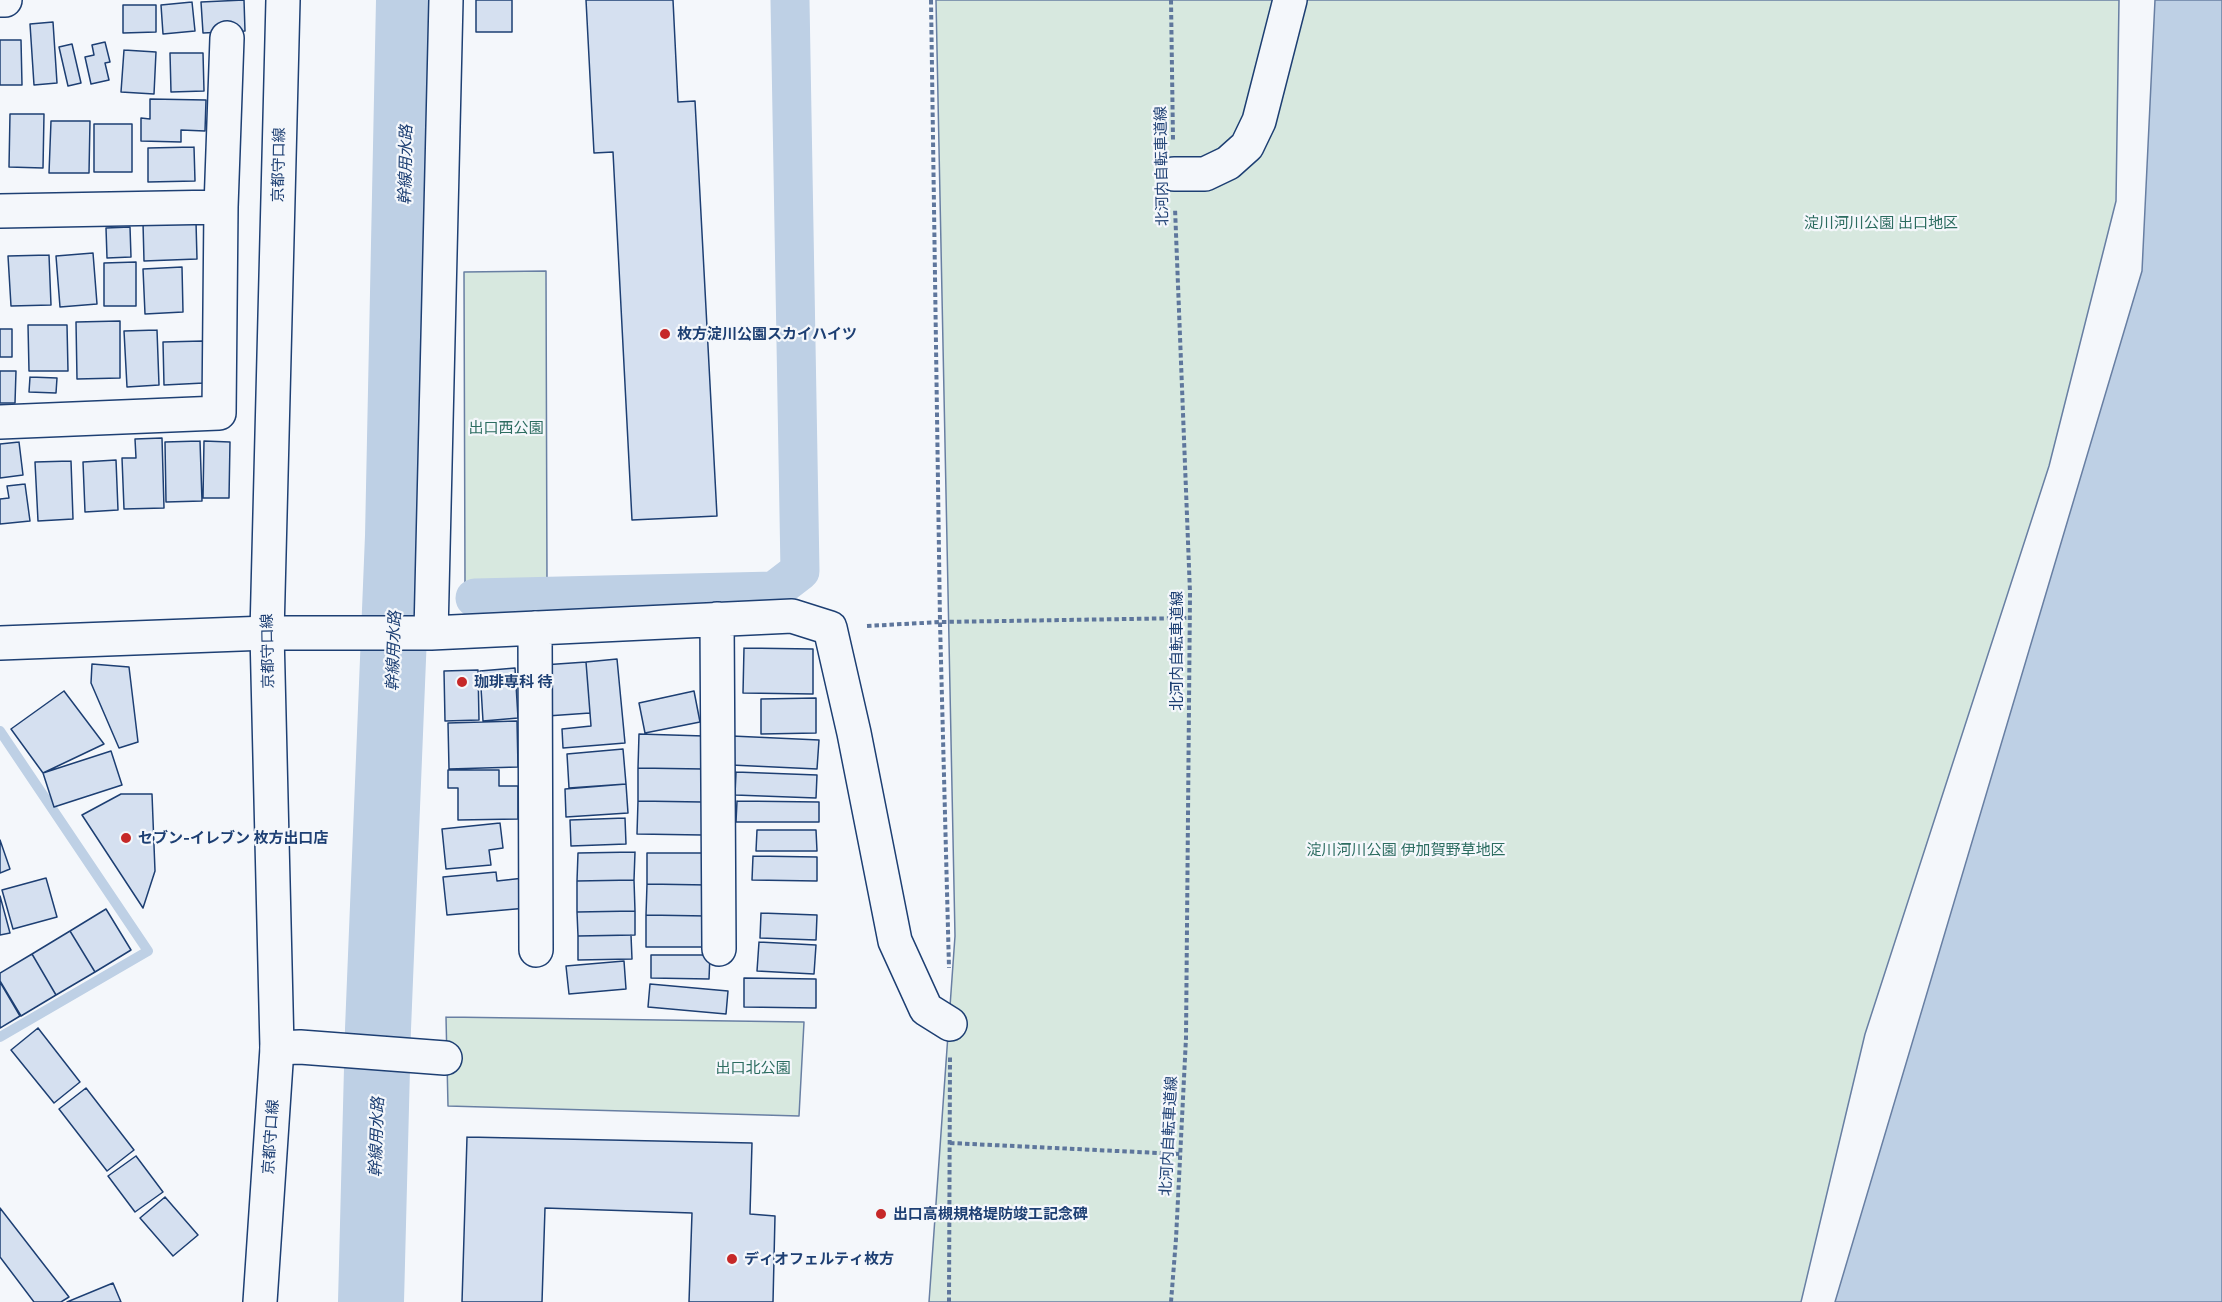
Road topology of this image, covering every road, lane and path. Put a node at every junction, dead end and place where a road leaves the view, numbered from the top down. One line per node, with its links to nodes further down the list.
1 (0, 0): 2 (street)
2 (5, 0)
3 (283, 0): 18 (street, 京都守口線)
4 (446, 0): 19 (street)
5 (931, 0): 15 (path)
6 (1171, 0): 9 (path, 北河内自転車道線)
7 (1290, 0): 9 (street)
8 (227, 38): 10 (street)
9 (1174, 174): 13 (path, 北河内自転車道線)
10 (220, 207): 11 (street); 12 (street)
11 (0, 211)
12 (0, 422)
13 (1190, 618): 15 (path); 27 (path, 北河内自転車道線)
14 (717, 619): 16 (street); 17 (street); 21 (street)
15 (940, 622): 17 (path); 23 (path)
16 (535, 628): 19 (street); 22 (street)
17 (830, 628): 23 (street)
18 (267, 633): 19 (street); 20 (street); 24 (street, 京都守口線)
19 (431, 633)
20 (0, 643)
21 (719, 949)
22 (536, 950)
23 (950, 1024): 26 (path)
24 (288, 1048): 25 (street); 28 (street, 京都守口線)
25 (445, 1058)
26 (950, 1143): 27 (path); 29 (path)
27 (1180, 1154): 30 (path, 北河内自転車道線)
28 (260, 1302)
29 (949, 1302)
30 (1171, 1302)

